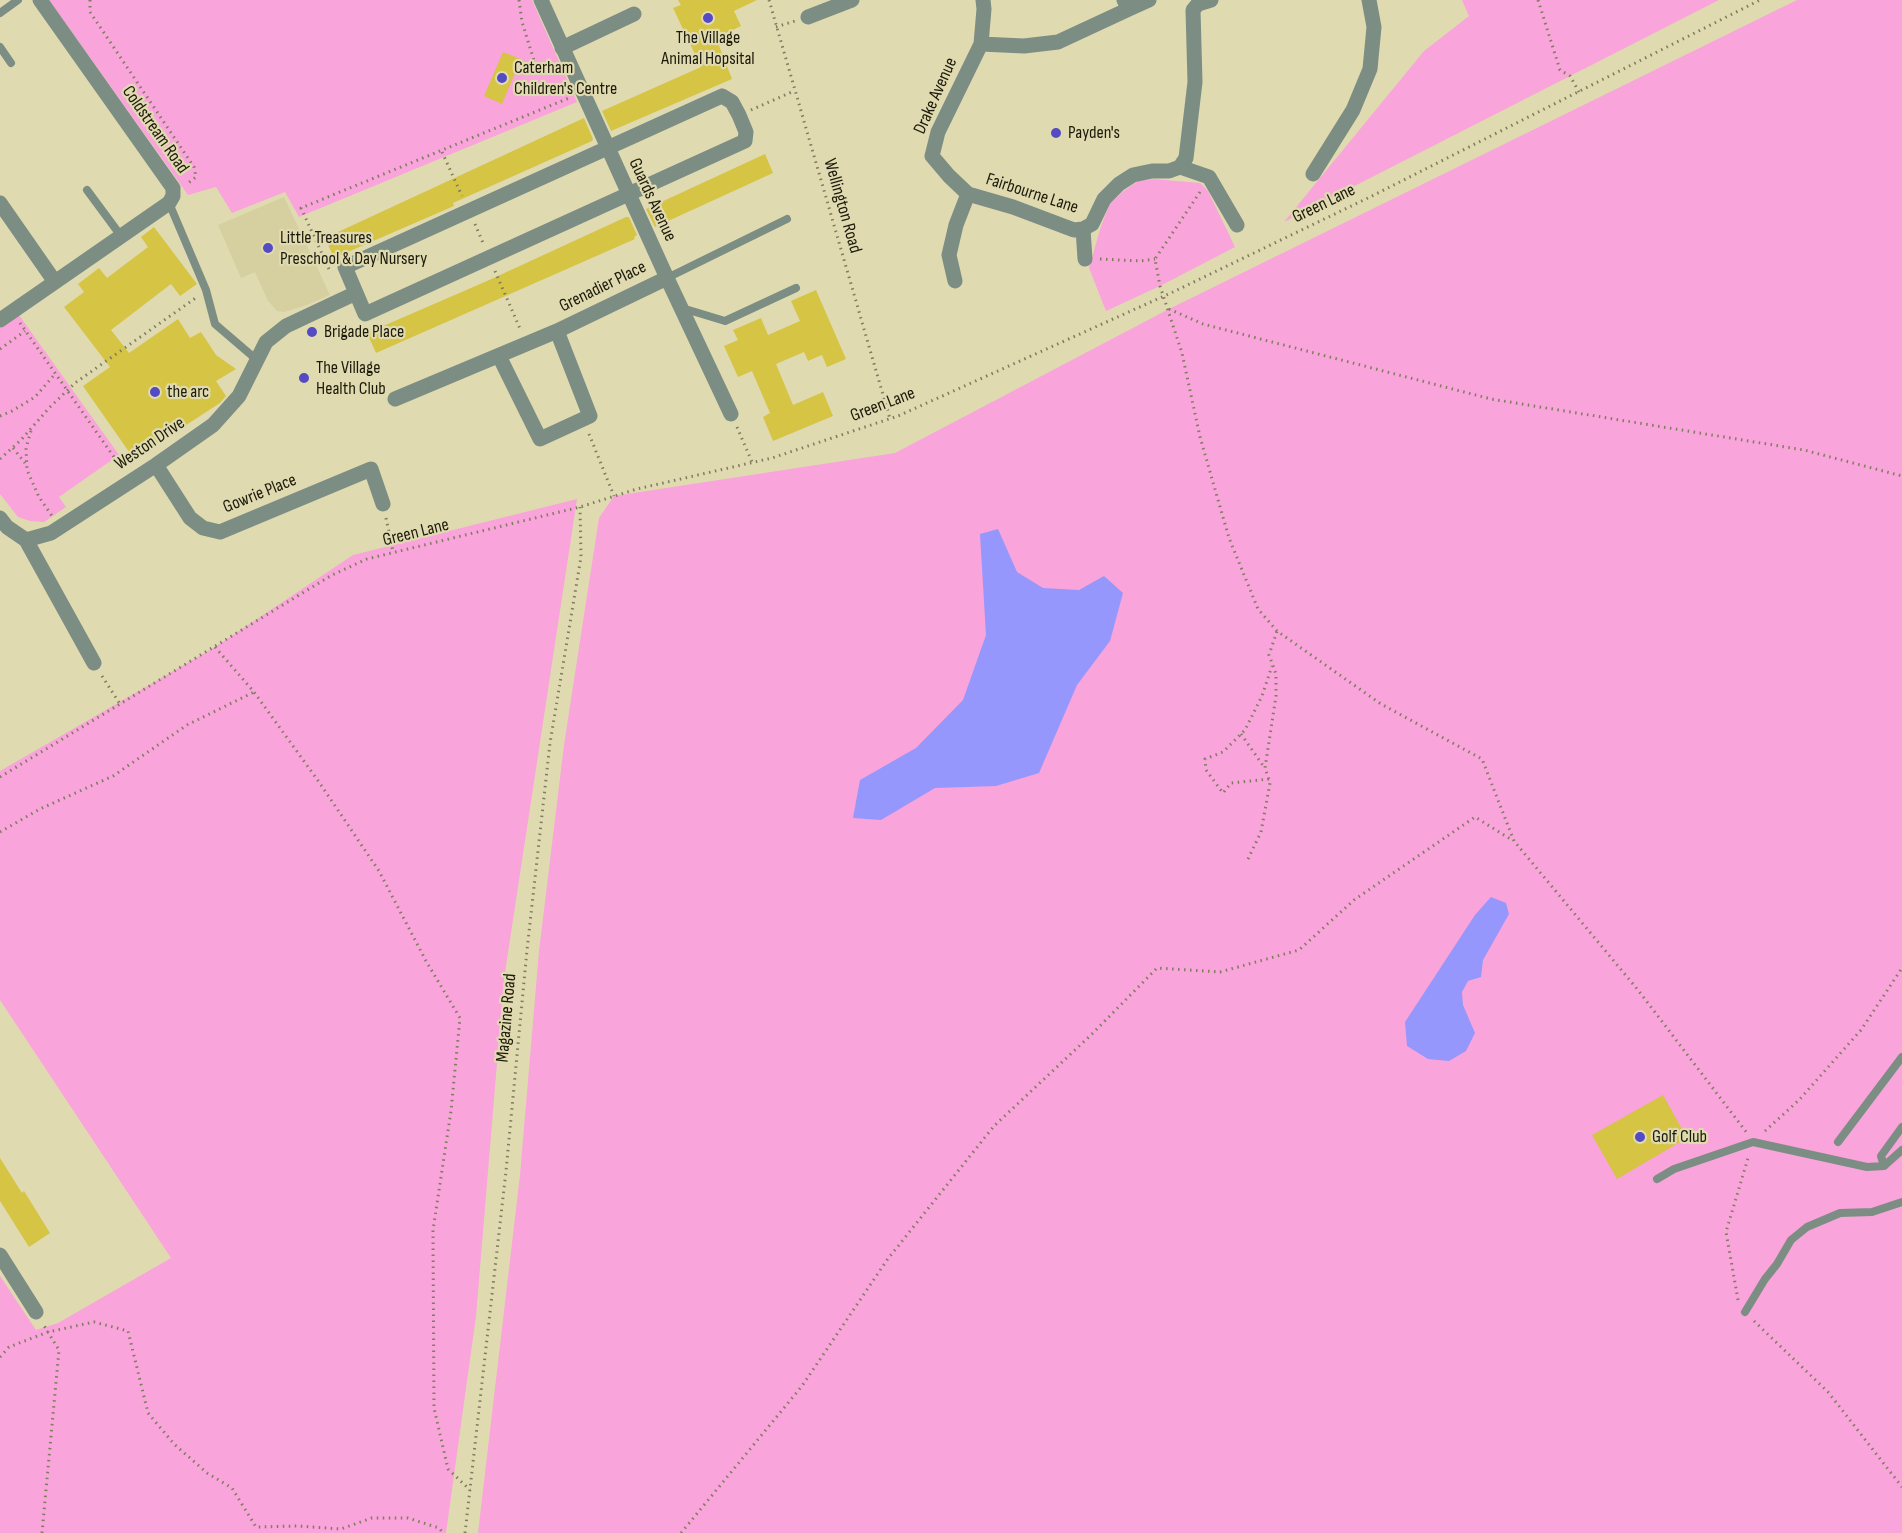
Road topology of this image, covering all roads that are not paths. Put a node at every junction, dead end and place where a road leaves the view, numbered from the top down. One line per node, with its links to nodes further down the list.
1 (18, 0): 10 (lane)
2 (40, 0): 23 (street, Coldstream Road)
3 (541, 0): 15 (street, Guards Avenue)
4 (852, 0): 12 (street)
5 (982, 0): 13 (street, Drake Avenue)
6 (1149, 0): 9 (street)
7 (1211, 0): 18 (street)
8 (1369, 0): 19 (street)
9 (1126, 4): 13 (street)
10 (0, 13)
11 (634, 14): 15 (street)
12 (808, 17)
13 (981, 44): 22 (street, Drake Avenue)
14 (0, 47): 16 (lane)
15 (562, 48): 17 (street, Guards Avenue)
16 (11, 63)
17 (608, 150): 21 (street, Guards Avenue); 21 (street); 34 (street)
18 (1180, 167): 26 (street, Fairbourne Lane); 27 (street, Fairbourne Lane)
19 (1312, 174)
20 (87, 190): 28 (lane)
21 (629, 195): 30 (street, Guards Avenue); 34 (street)
22 (968, 195): 27 (street, Fairbourne Lane); 31 (street)
23 (171, 200): 28 (street, Coldstream Road); 39 (lane)
24 (0, 203): 32 (street)
25 (787, 219): 30 (lane)
26 (1237, 225)
27 (1083, 229): 29 (street, Fairbourne Lane)
28 (121, 236): 32 (street, Coldstream Road)
29 (1085, 257)
30 (667, 278): 35 (street, Guards Avenue); 37 (street, Grenadier Place)
31 (955, 281)
32 (55, 282): 36 (street, Coldstream Road)
33 (796, 288): 35 (lane)
34 (356, 293): 39 (street, Weston Drive)
35 (681, 307): 41 (street, Guards Avenue)
36 (6, 316)
37 (557, 331): 38 (street, Grenadier Place); 38 (street, Grenadier Place)
38 (499, 356): 40 (street, Grenadier Place)
39 (256, 360): 42 (street, Weston Drive)
40 (395, 399)
41 (731, 414)
42 (156, 465): 43 (street, Gowrie Place); 45 (street, Weston Drive)
43 (383, 504)
44 (0, 518): 45 (street)
45 (26, 540): 46 (street)
46 (94, 663)
47 (1902, 1057): 49 (lane)
48 (1902, 1127): 51 (lane)
49 (1838, 1142)
50 (1902, 1150): 51 (lane)
51 (1884, 1166): 52 (lane)
52 (1657, 1179)
53 (1902, 1202): 56 (lane)
54 (0, 1256): 55 (street)
55 (36, 1312)
56 (1745, 1312)

